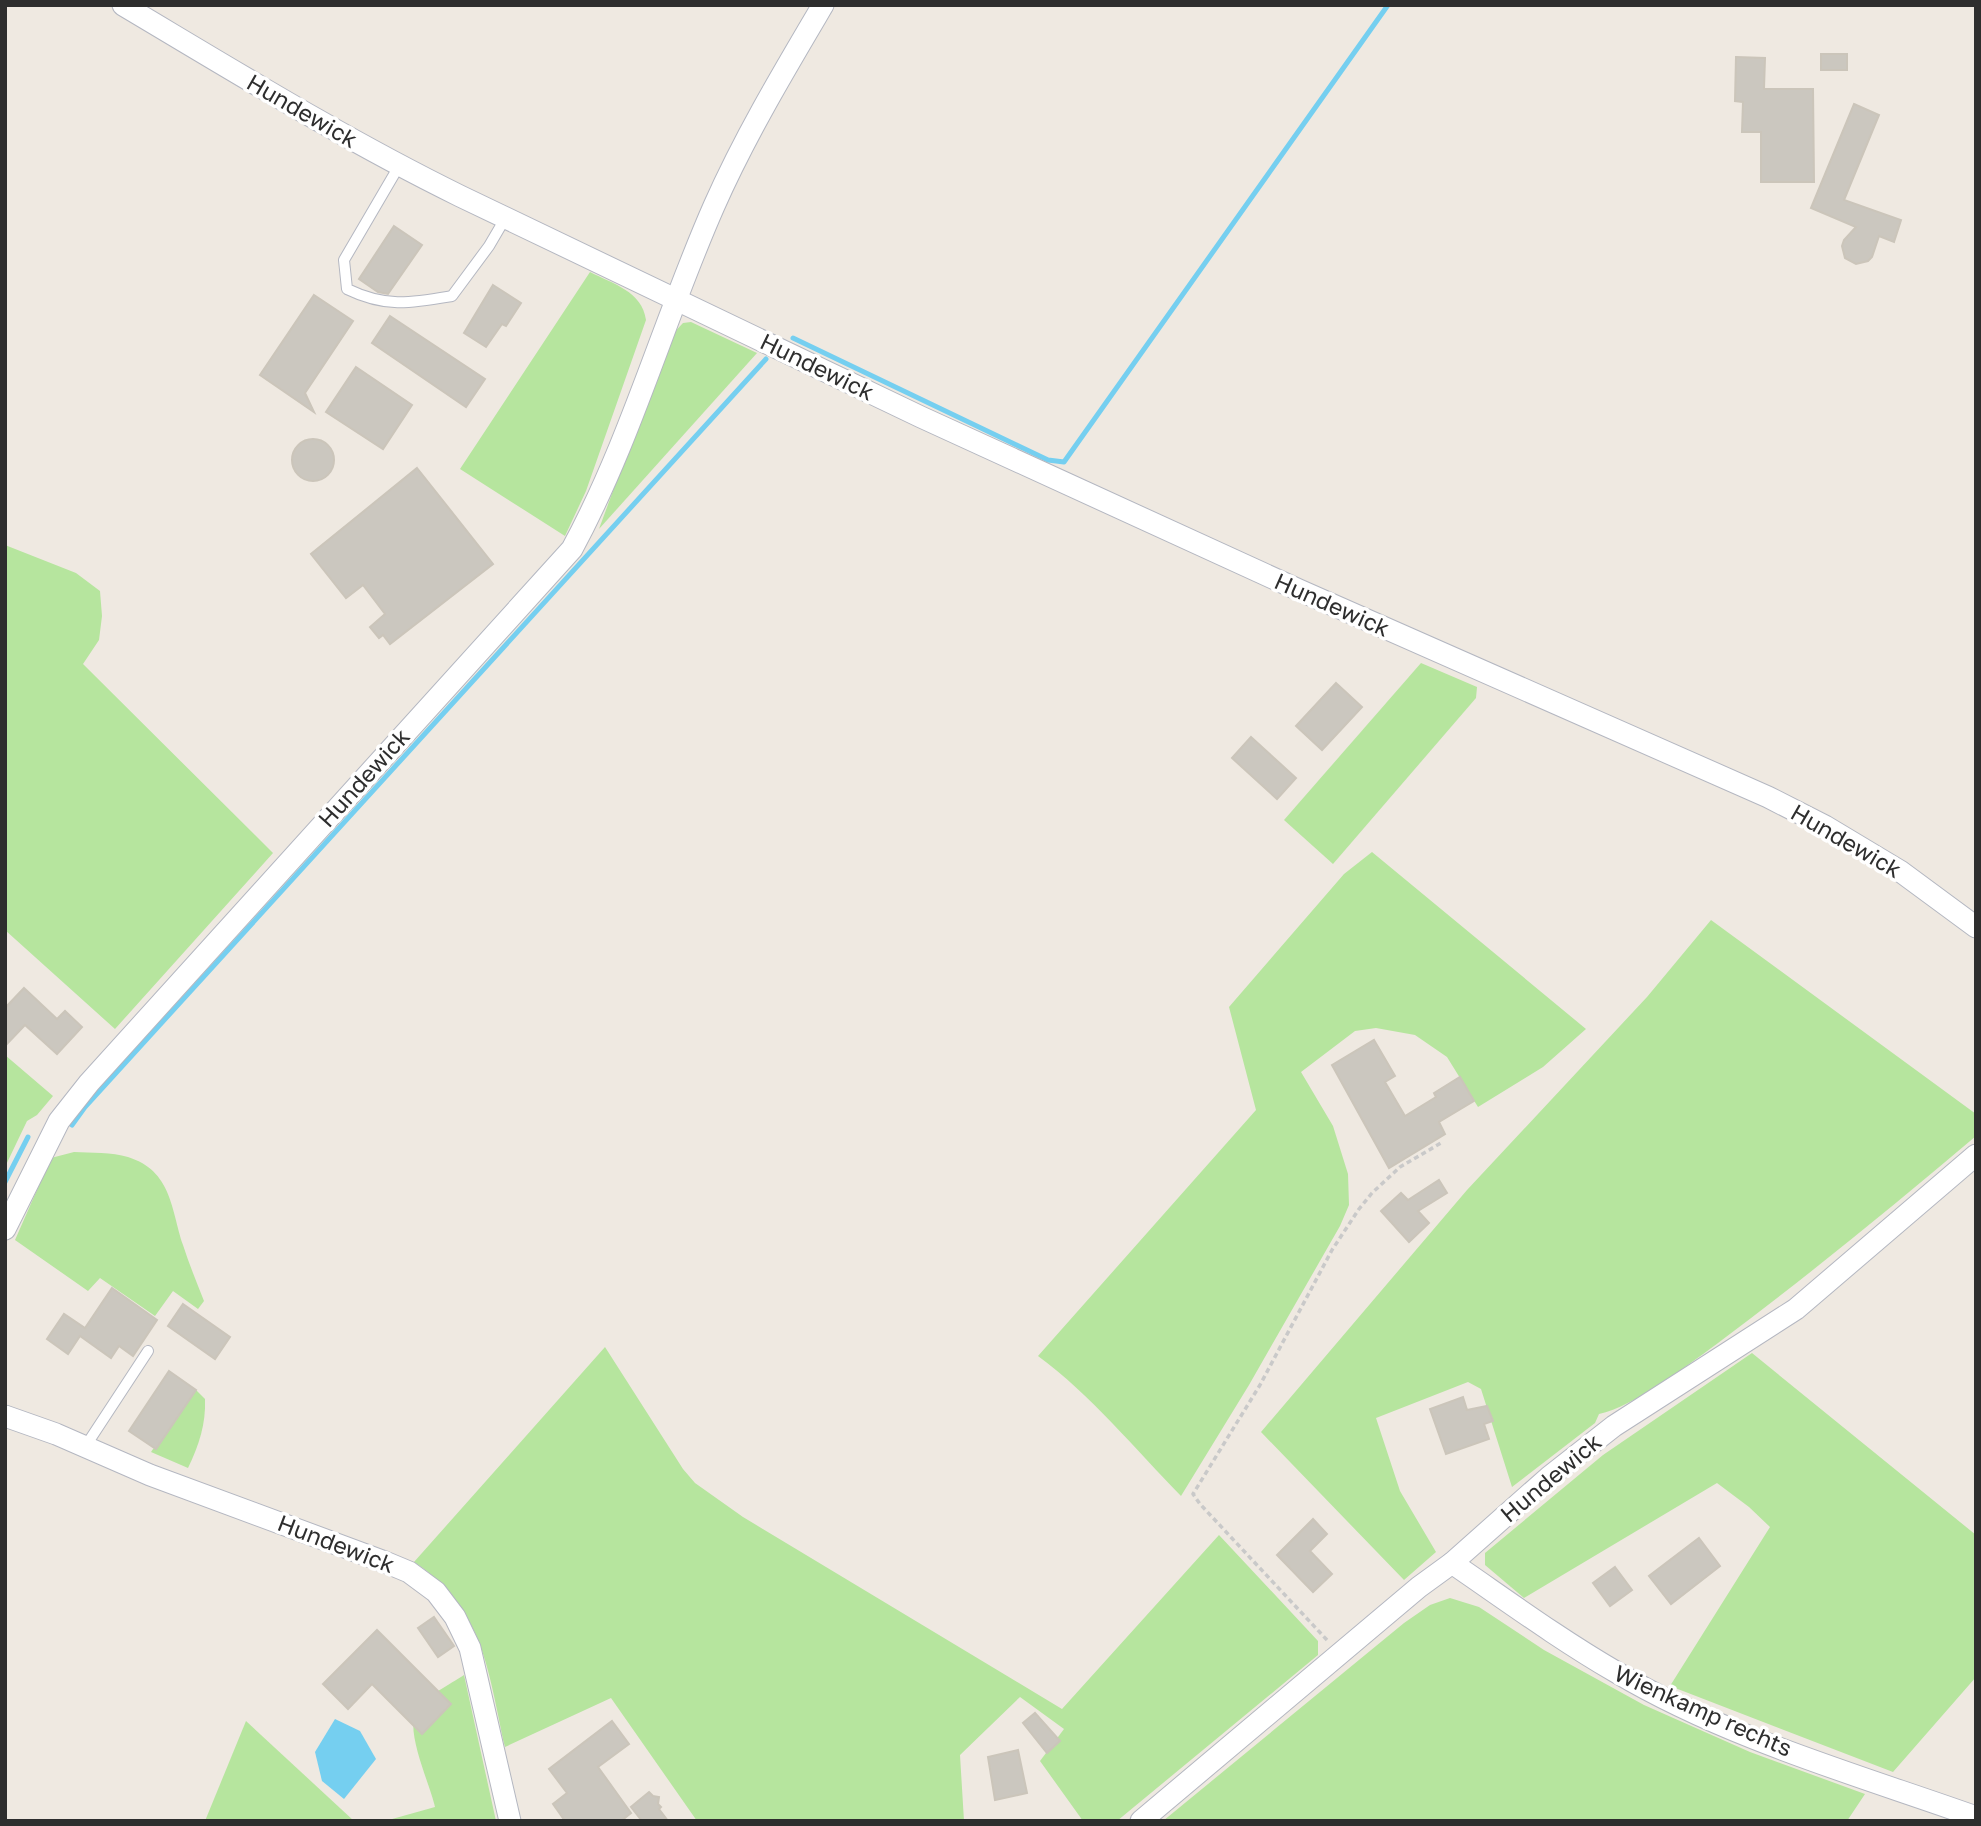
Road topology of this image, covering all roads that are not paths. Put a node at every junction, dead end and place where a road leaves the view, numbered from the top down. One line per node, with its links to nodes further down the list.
1 (122, 5): 3 (street, Hundewick)
2 (823, 5): 5 (street, Hundewick)
3 (399, 166): 4 (street, Hundewick); 4 (lane)
4 (506, 218): 5 (street, Hundewick)
5 (677, 299): 6 (street, Hundewick); 8 (street, Hundewick)
6 (1976, 927)
7 (1976, 1155): 12 (street, Hundewick)
8 (5, 1229)
9 (148, 1351): 11 (lane)
10 (5, 1416): 11 (street, Hundewick)
11 (85, 1447): 14 (street, Hundewick)
12 (1452, 1563): 13 (street, Wienkamp rechts); 15 (street, Hundewick)
13 (1976, 1817)
14 (510, 1821)
15 (1142, 1821)

